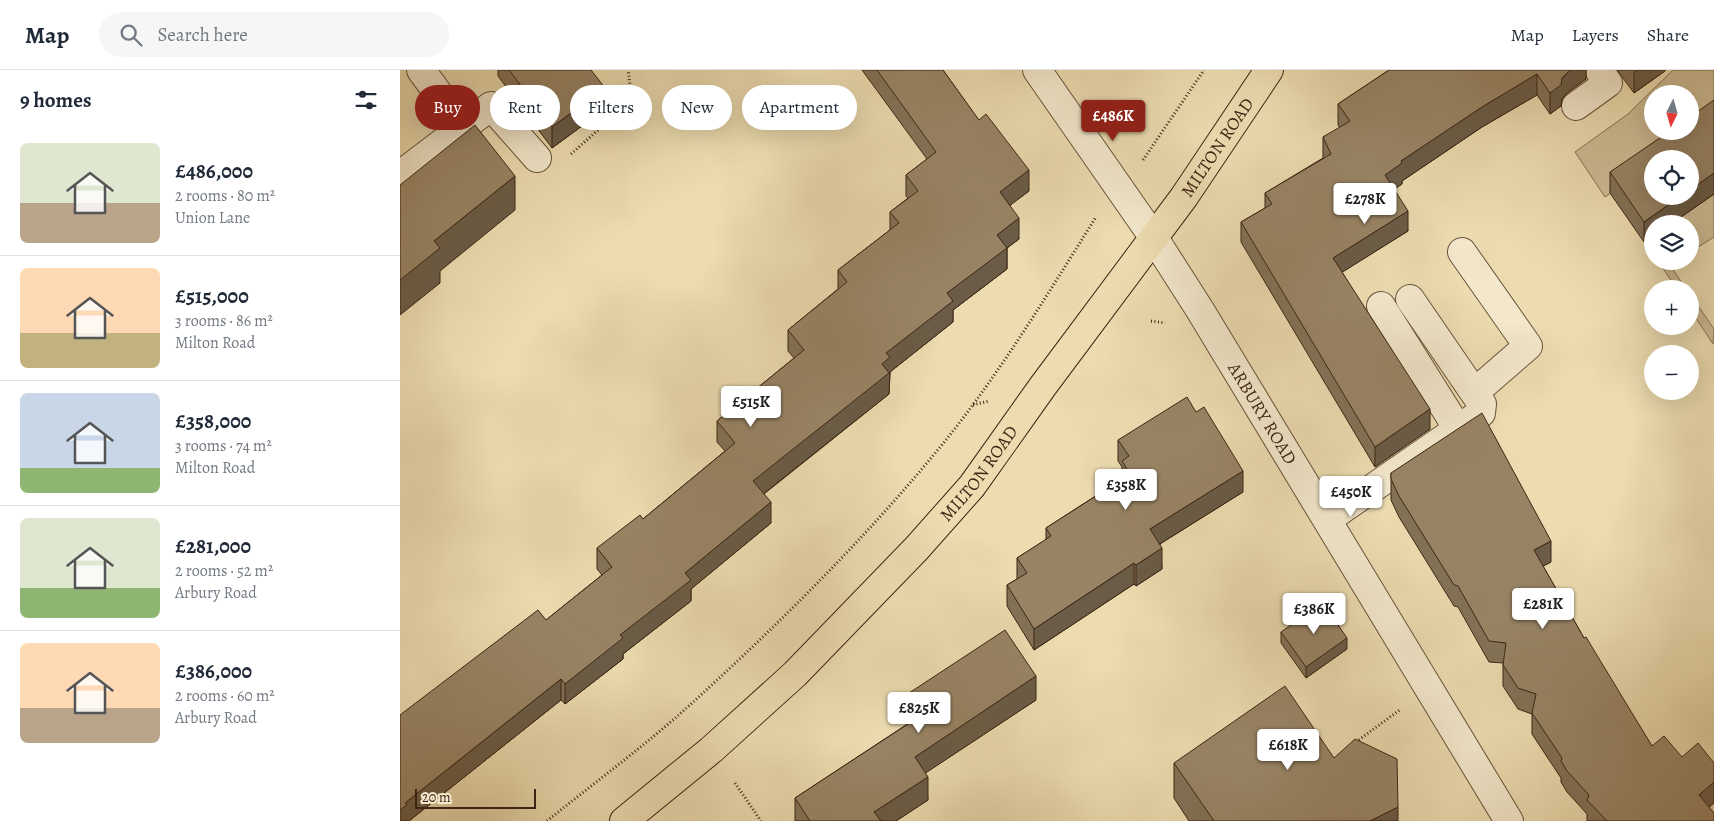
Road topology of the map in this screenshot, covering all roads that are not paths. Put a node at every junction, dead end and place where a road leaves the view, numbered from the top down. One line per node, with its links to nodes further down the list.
1 (421, 70): 5 (street)
2 (1037, 70): 11 (street, ARBURY ROAD)
3 (1269, 70): 11 (main road, MILTON ROAD)
4 (1599, 70): 6 (street)
5 (432, 85)
6 (1576, 106)
7 (480, 114): 9 (street)
8 (459, 130): 10 (street)
9 (536, 158)
10 (400, 175)
11 (1154, 238): 17 (street, ARBURY ROAD); 18 (main road, MILTON ROAD)
12 (1462, 252): 15 (street)
13 (1410, 298): 15 (street)
14 (1381, 306): 16 (street)
15 (1475, 392): 16 (street)
16 (1458, 429): 17 (street)
17 (1328, 519): 19 (street, ARBURY ROAD)
18 (624, 821)
19 (1509, 821)

